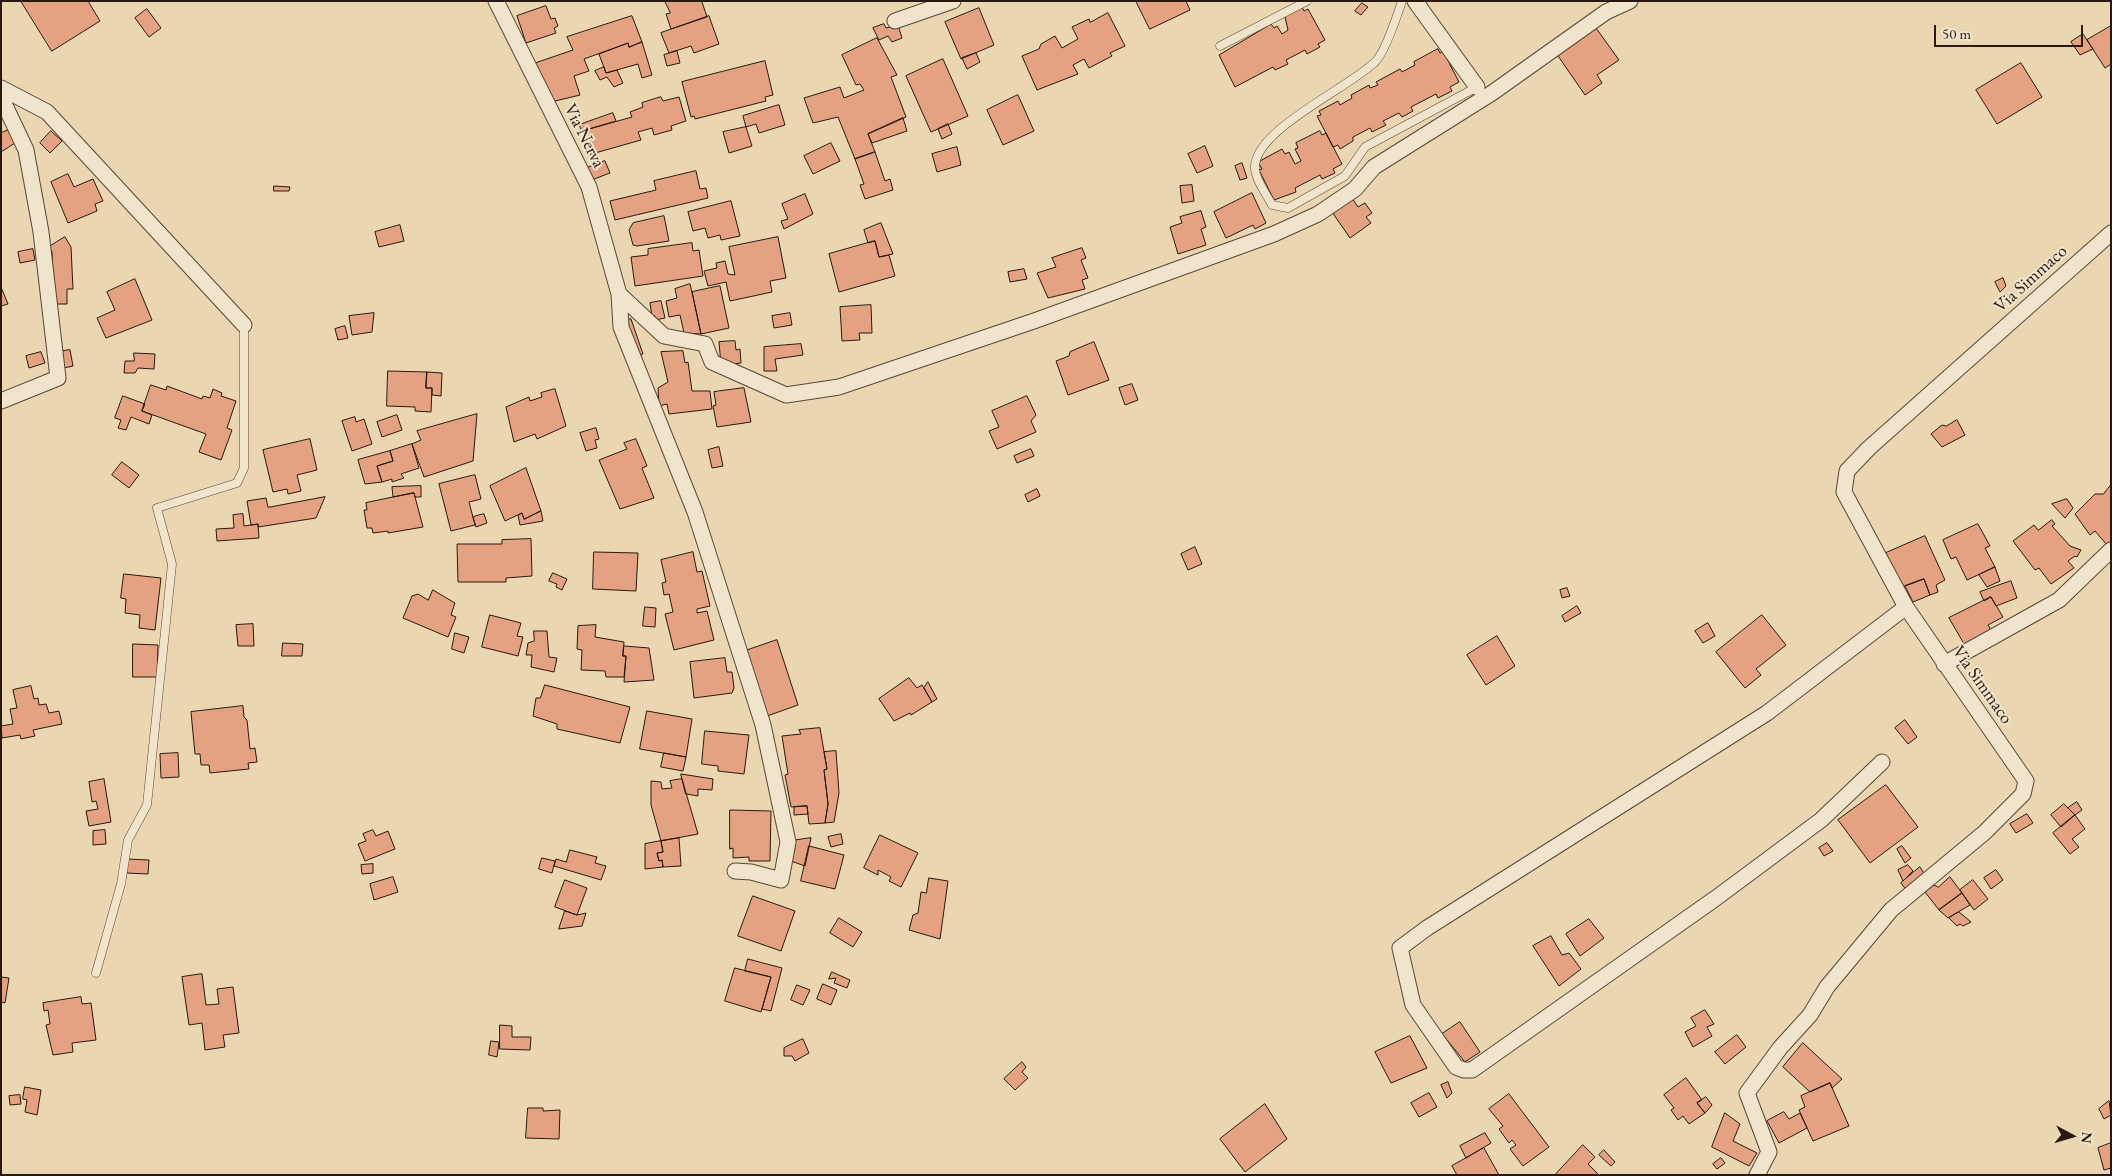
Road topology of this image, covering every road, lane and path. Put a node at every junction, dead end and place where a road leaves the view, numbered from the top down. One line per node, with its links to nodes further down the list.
1 (953, 1): 7 (street)
2 (1308, 1): 8 (lane)
3 (1402, 1): 9 (lane)
4 (1415, 1): 9 (street)
5 (1630, 1): 13 (street)
6 (501, 3): 13 (street, Via Nerva)
7 (895, 22)
8 (1220, 46)
9 (1477, 87)
10 (1, 88): 14 (street)
11 (1, 97): 15 (street)
12 (2111, 233): 17 (street, Via Simmaco)
13 (619, 294): 20 (street, Via Nerva)
14 (244, 325): 21 (lane)
15 (1, 401)
16 (2111, 550): 18 (street)
17 (1906, 607): 18 (street, Via Simmaco); 19 (street)
18 (1944, 664): 22 (street, Via Simmaco)
19 (1882, 762)
20 (735, 871)
21 (96, 973)
22 (1757, 1175)

